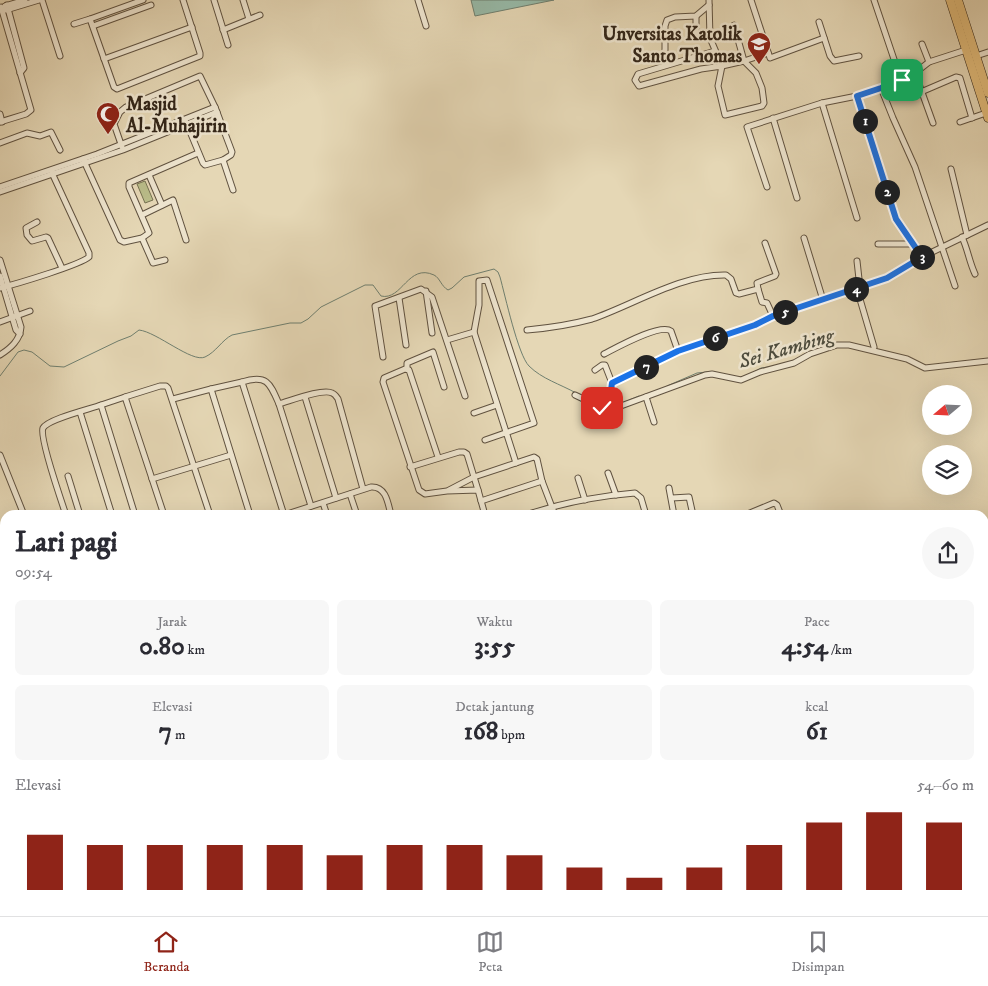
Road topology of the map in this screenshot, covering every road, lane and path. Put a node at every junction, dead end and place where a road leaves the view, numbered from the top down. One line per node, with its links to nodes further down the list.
1 (26, 0): 14 (street)
2 (41, 0): 14 (street); 37 (street)
3 (143, 0): 18 (street)
4 (183, 0): 25 (street)
5 (214, 0): 27 (street)
6 (243, 0): 19 (street)
7 (418, 0): 24 (street)
8 (750, 0): 36 (street)
9 (874, 0): 46 (street)
10 (950, 0): 26 (main road)
11 (958, 0): 26 (main road)
12 (709, 3): 17 (street); 34 (street)
13 (151, 5): 23 (street)
14 (8, 7): 15 (street); 44 (street)
15 (1, 9): 44 (street)
16 (260, 15): 19 (street)
17 (696, 16): 28 (street); 33 (street)
18 (90, 19): 21 (street); 23 (street)
19 (249, 19): 27 (street)
20 (819, 22): 29 (street)
21 (74, 24)
22 (734, 25): 41 (street)
23 (92, 26): 40 (street)
24 (426, 26)
25 (192, 27): 40 (street); 40 (street)
26 (962, 27): 32 (main road); 39 (main road)
27 (223, 30): 31 (street)
28 (696, 35)
29 (824, 38): 36 (street); 38 (street)
30 (922, 44): 42 (street)
31 (228, 45)
32 (966, 50): 42 (street); 54 (main road)
33 (665, 51)
34 (715, 51): 43 (street); 43 (street)
35 (988, 52): 39 (street)
36 (768, 53): 41 (street)
37 (60, 56)
38 (859, 56)
39 (976, 56): 48 (main road)
40 (104, 59)
41 (744, 61): 43 (street); 43 (street)
42 (928, 62): 45 (street)
43 (722, 66)
44 (20, 73): 57 (street)
45 (915, 73): 46 (street); 49 (street)
46 (902, 80): 47 (street)
47 (881, 88): 50 (street); 87 (street)
48 (988, 91)
49 (921, 92): 56 (street); 60 (street)
50 (857, 96): 51 (street); 86 (street)
51 (822, 103): 55 (street); 77 (street)
52 (216, 109): 58 (street); 62 (street); 65 (street)
53 (0, 114): 57 (street)
54 (987, 115): 56 (street)
55 (772, 118): 71 (street); 74 (street)
56 (972, 118): 59 (street)
57 (1, 122)
58 (185, 122): 62 (street); 64 (street)
59 (960, 122)
60 (933, 123)
61 (0, 143): 63 (street)
62 (122, 148): 66 (street)
63 (60, 150)
64 (198, 154): 65 (street); 69 (street)
65 (223, 160): 72 (street)
66 (84, 162): 68 (street); 81 (street)
67 (951, 169): 80 (street)
68 (51, 172): 70 (street); 73 (street); 92 (street)
69 (149, 175): 75 (street); 76 (street)
70 (0, 187)
71 (767, 187)
72 (232, 190)
73 (0, 192)
74 (797, 198)
75 (162, 205): 76 (street); 83 (street)
76 (142, 215): 81 (street)
77 (857, 218)
78 (37, 222): 92 (street)
79 (988, 225): 80 (street)
80 (964, 236): 87 (street); 93 (street)
81 (142, 238): 90 (street)
82 (804, 238): 101 (street)
83 (186, 240)
84 (765, 243): 98 (street)
85 (878, 244): 86 (street)
86 (912, 244): 88 (street)
87 (942, 248): 88 (street); 95 (street)
88 (922, 257): 97 (street)
89 (0, 260): 96 (street)
90 (166, 260)
91 (857, 261): 97 (street)
92 (62, 268): 96 (street)
93 (975, 274)
94 (0, 276): 96 (street)
95 (955, 286)
96 (4, 287): 103 (street)
97 (859, 288): 101 (street); 111 (street)
98 (758, 289): 104 (street); 106 (street)
99 (426, 291): 100 (street); 107 (street); 109 (street)
100 (399, 298): 110 (street); 115 (street)
101 (823, 300): 104 (street)
102 (30, 311): 103 (street)
103 (15, 316): 105 (street); 113 (street)
104 (773, 316): 112 (street)
105 (0, 322)
106 (527, 330)
107 (432, 332)
108 (474, 332): 109 (street); 131 (street); 136 (street)
109 (447, 340): 124 (street)
110 (406, 345)
111 (874, 347)
112 (678, 351): 114 (street); 120 (street)
113 (0, 354)
114 (604, 354)
115 (383, 357)
116 (988, 361): 127 (street)
117 (407, 368): 121 (street); 140 (street); 143 (street)
118 (595, 370): 120 (street)
119 (242, 382): 122 (street); 129 (street); 171 (street)
120 (612, 383): 132 (street)
121 (444, 387)
122 (211, 389): 128 (street); 139 (street)
123 (575, 395): 132 (street)
124 (465, 396)
125 (125, 397): 128 (street); 130 (street); 148 (street)
126 (305, 397): 129 (street); 151 (street); 156 (street)
127 (646, 397): 132 (street); 135 (street)
128 (172, 399): 142 (street)
129 (279, 404): 161 (street)
130 (101, 405): 133 (street); 167 (street)
131 (497, 405): 134 (street); 136 (street)
132 (613, 409)
133 (80, 412): 164 (street); 166 (street)
134 (474, 413)
135 (654, 422)
136 (506, 433): 137 (street); 141 (street)
137 (485, 440)
138 (0, 455): 163 (street)
139 (231, 455): 142 (street); 170 (street)
140 (438, 457): 143 (street); 146 (street)
141 (516, 463): 146 (street); 149 (street)
142 (194, 466): 148 (street); 169 (street)
143 (410, 467): 153 (street)
144 (608, 473): 155 (street)
145 (68, 476): 165 (street)
146 (474, 477): 152 (street); 153 (street)
147 (578, 478): 158 (street)
148 (152, 479): 168 (street)
149 (542, 481): 159 (street); 162 (street)
150 (669, 488): 157 (street)
151 (363, 489): 154 (street); 175 (street)
152 (478, 490): 153 (street); 159 (street)
153 (447, 491)
154 (350, 494): 156 (street); 174 (street)
155 (616, 494): 158 (street); 179 (street)
156 (336, 498): 160 (street)
157 (672, 498): 180 (street); 181 (street)
158 (585, 500): 162 (street)
159 (482, 501): 176 (street)
160 (323, 503): 161 (street); 173 (street)
161 (311, 506): 172 (street)
162 (552, 506): 177 (street); 178 (street)
163 (22, 510)
164 (65, 510)
165 (78, 510)
166 (110, 510)
167 (133, 510)
168 (162, 510)
169 (208, 510)
170 (248, 510)
171 (282, 510)
172 (302, 510)
173 (325, 510)
174 (355, 510)
175 (389, 510)
176 (484, 510)
177 (540, 510)
178 (553, 510)
179 (644, 510)
180 (673, 510)
181 (692, 510)
182 (760, 510): 183 (street)
183 (778, 510)

